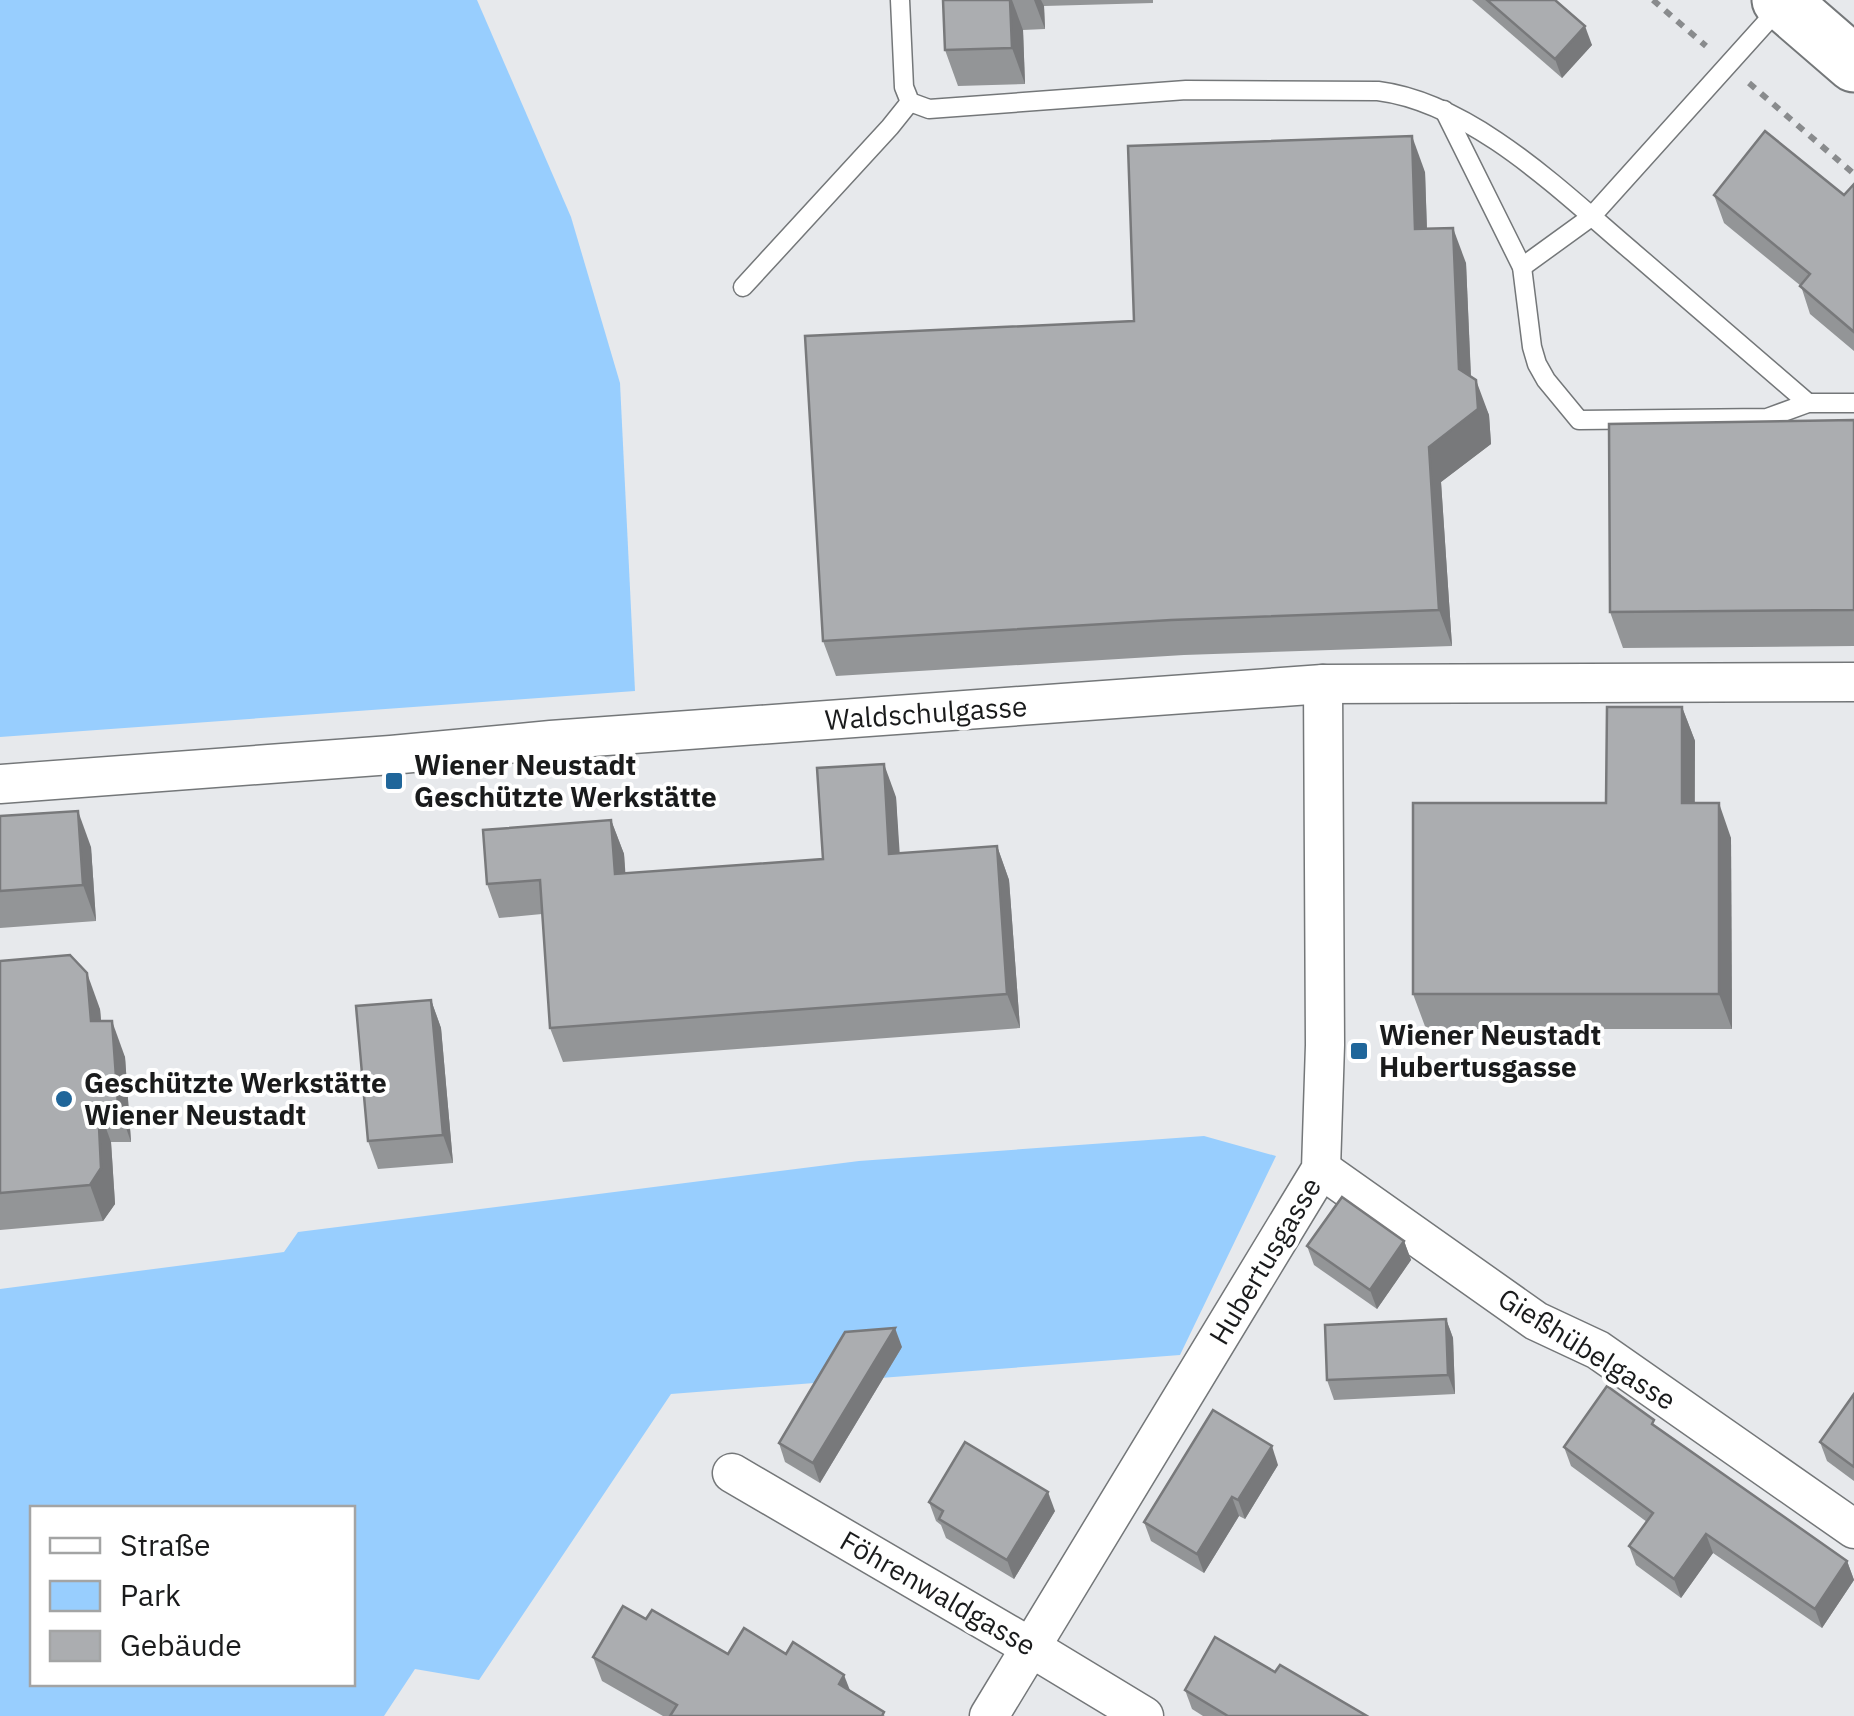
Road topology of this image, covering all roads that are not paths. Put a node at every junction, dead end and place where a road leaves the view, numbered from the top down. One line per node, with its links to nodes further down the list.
1 (900, 0): 4 (lane)
2 (1784, 1): 3 (main road); 6 (lane)
3 (1854, 64)
4 (910, 102): 5 (lane); 8 (lane)
5 (1444, 110): 6 (lane); 7 (lane)
6 (1590, 216): 7 (lane); 9 (lane)
7 (1522, 267): 9 (lane)
8 (743, 288)
9 (1808, 403): 10 (lane)
10 (1854, 403)
11 (1854, 682): 12 (street, Waldschulgasse)
12 (1323, 684): 13 (street, Waldschulgasse); 14 (street, Hubertusgasse)
13 (0, 784)
14 (1322, 1169): 16 (street, Gießhübelgasse); 17 (street, Hubertusgasse)
15 (732, 1472): 17 (street, Föhrenwaldgasse)
16 (1854, 1529)
17 (1030, 1647): 18 (street, Hubertusgasse); 19 (street, Föhrenwaldgasse)
18 (989, 1716)
19 (1144, 1716)

